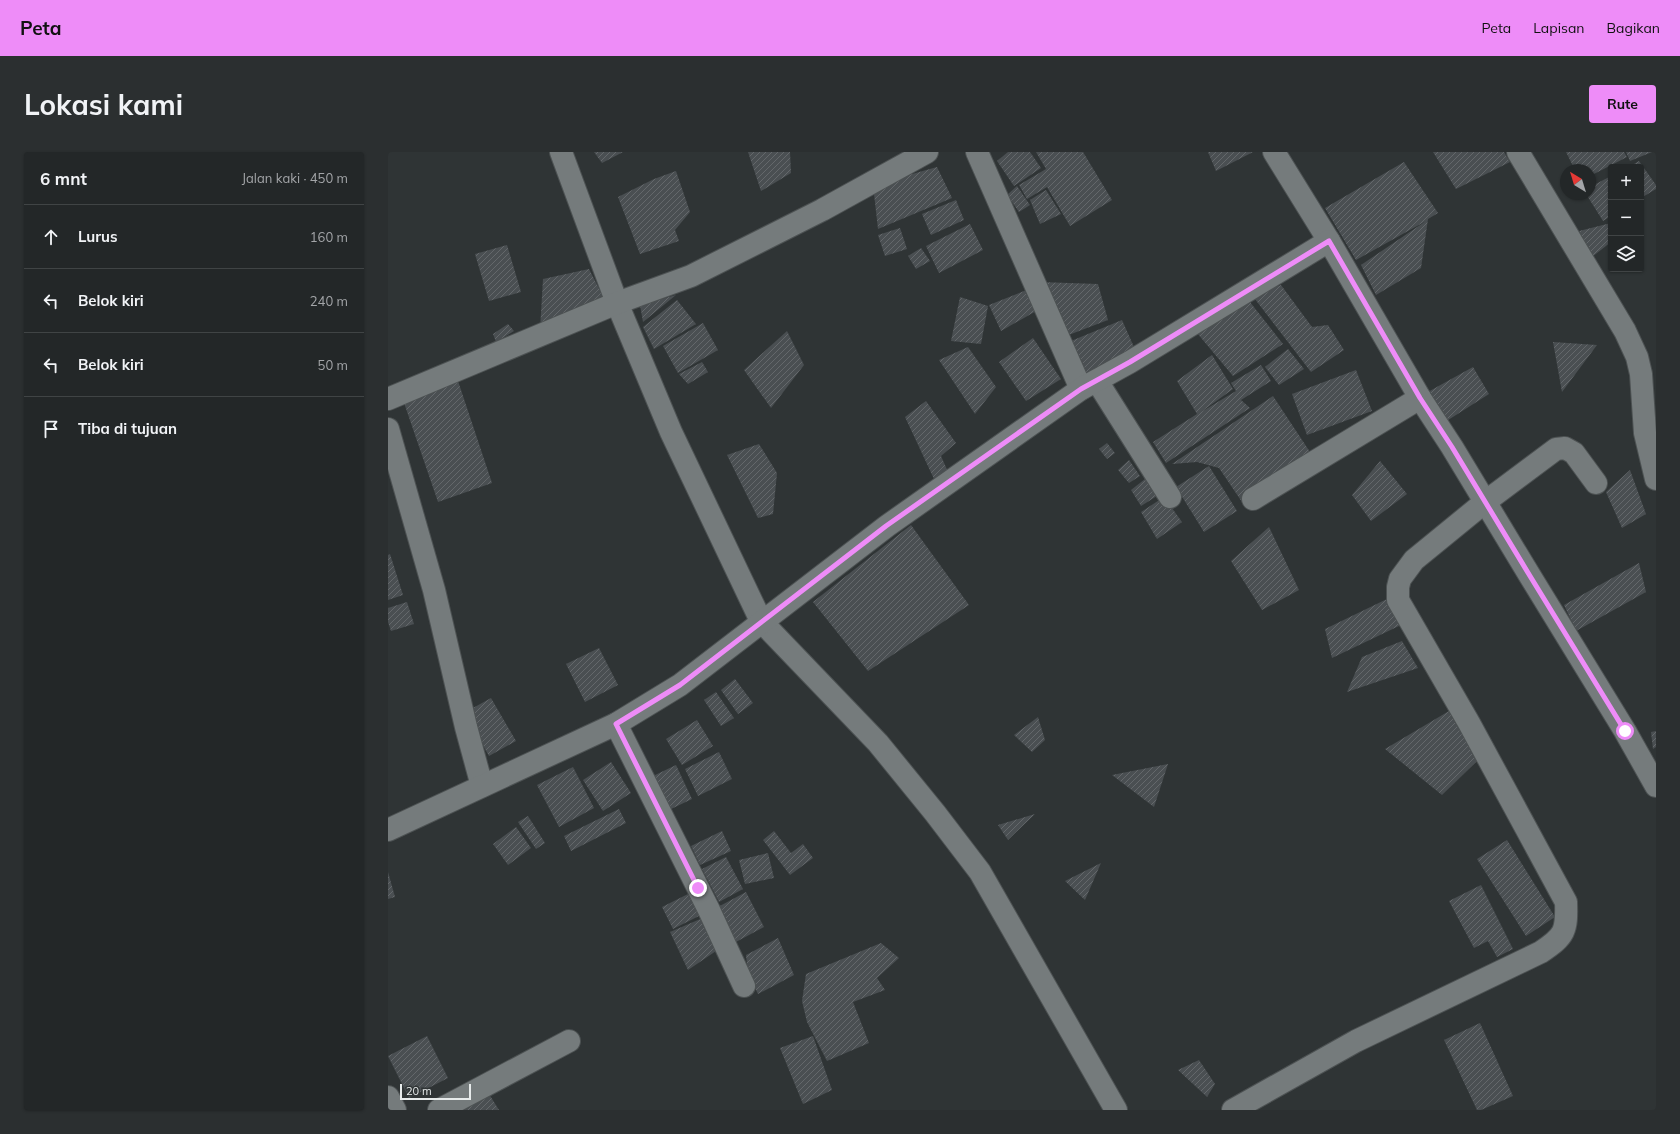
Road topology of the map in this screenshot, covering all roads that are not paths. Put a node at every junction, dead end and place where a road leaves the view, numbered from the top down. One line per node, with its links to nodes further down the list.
1 (561, 152): 7 (street)
2 (927, 152): 7 (street)
3 (977, 152): 8 (street)
4 (1274, 152): 6 (street)
5 (1518, 152): 12 (street)
6 (1329, 241): 8 (street); 9 (street)
7 (617, 303): 10 (street); 17 (street)
8 (1089, 385): 14 (street); 17 (street)
9 (1420, 398): 15 (street); 16 (street)
10 (388, 399)
11 (388, 429): 19 (street)
12 (1656, 479)
13 (1596, 484): 16 (street)
14 (1170, 497)
15 (1253, 499)
16 (1485, 502): 20 (street); 28 (street)
17 (761, 621): 18 (street); 27 (street)
18 (616, 724): 19 (street); 22 (street)
19 (482, 786): 21 (street)
20 (1656, 786)
21 (388, 830)
22 (744, 986)
23 (569, 1041): 26 (street)
24 (388, 1097): 25 (street)
25 (395, 1110)
26 (439, 1110)
27 (1116, 1110)
28 (1233, 1110)

